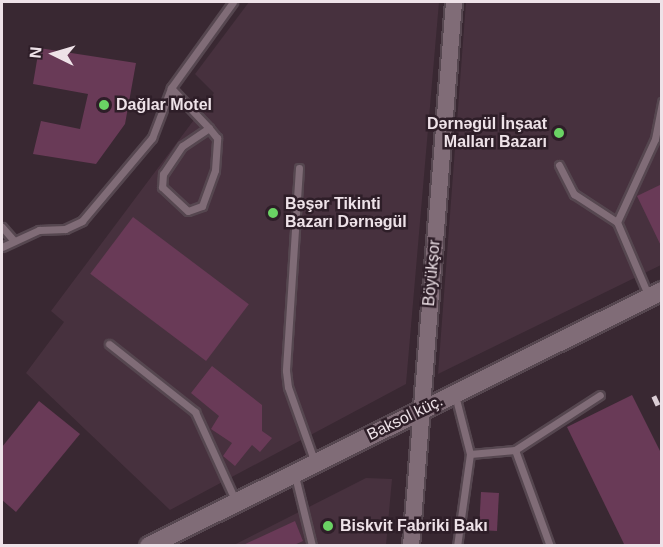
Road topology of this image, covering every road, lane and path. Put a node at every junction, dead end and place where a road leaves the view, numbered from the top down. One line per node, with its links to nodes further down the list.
1 (233, 2): 3 (lane)
2 (454, 2): 17 (street, Böyükşor)
3 (171, 88): 5 (lane); 11 (lane)
4 (662, 102): 6 (lane)
5 (209, 128): 5 (lane)
6 (658, 138): 9 (lane)
7 (559, 165): 9 (lane)
8 (299, 168): 20 (lane)
9 (617, 222): 13 (lane)
10 (2, 227): 11 (lane)
11 (14, 241): 12 (lane)
12 (2, 247)
13 (655, 294): 15 (main road, Baksol küç.)
14 (109, 344): 22 (lane)
15 (454, 394): 17 (main road, Baksol küç.); 19 (lane)
16 (600, 395): 18 (lane)
17 (420, 411): 20 (main road, Baksol küç.); 25 (street, Böyükşor)
18 (515, 450): 19 (lane); 27 (lane)
19 (470, 454): 26 (lane)
20 (315, 463): 21 (main road, Baksol küç.)
21 (294, 474): 22 (main road, Baksol küç.); 24 (lane)
22 (236, 502): 23 (main road, Baksol küç.)
23 (149, 546)
24 (312, 546)
25 (411, 546)
26 (457, 546)
27 (550, 546)

